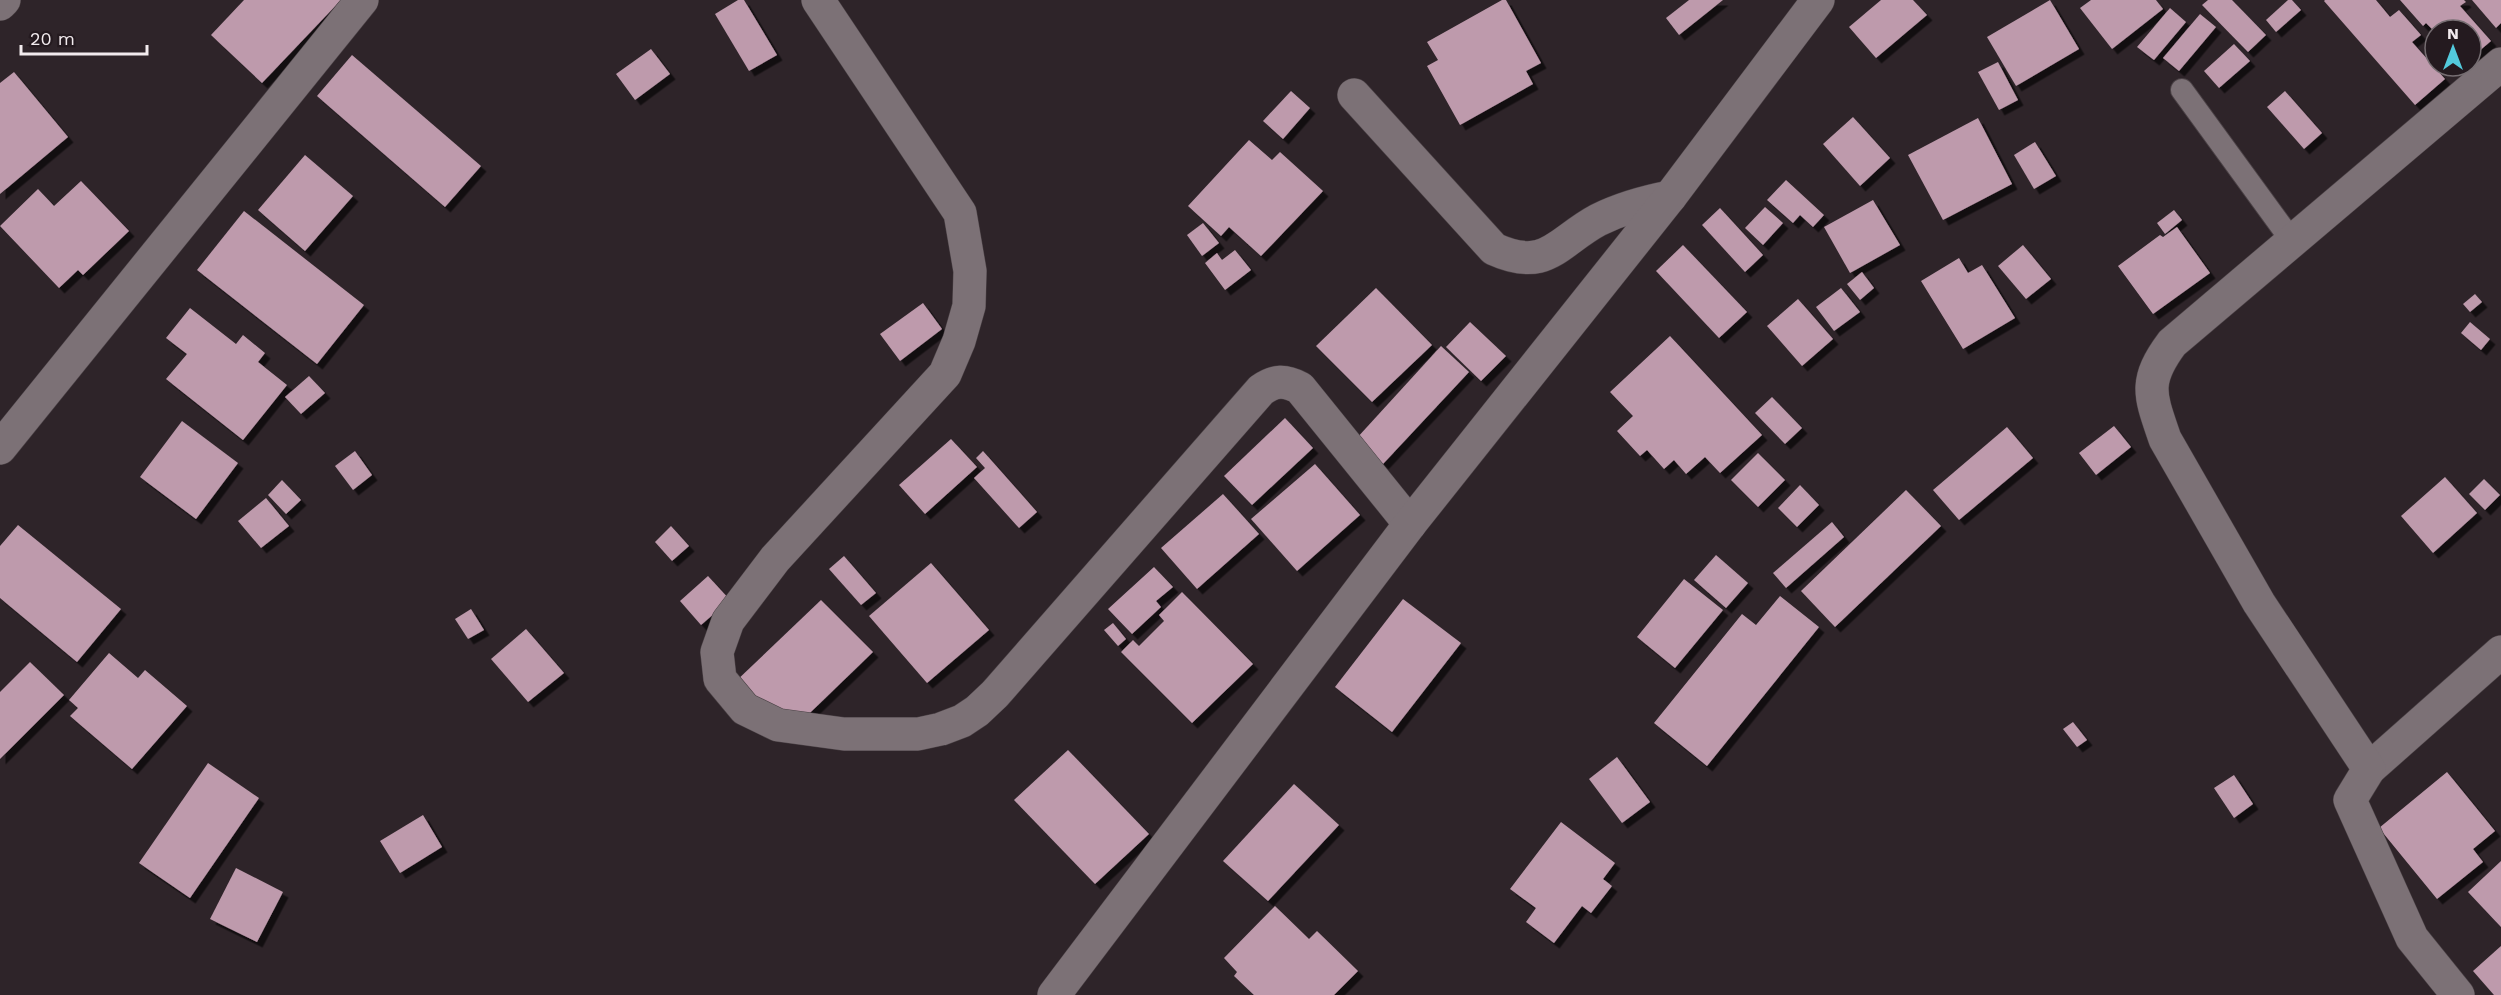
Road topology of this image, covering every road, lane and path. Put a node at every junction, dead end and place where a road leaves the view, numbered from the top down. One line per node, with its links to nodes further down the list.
1 (4, 0): 5 (street)
2 (362, 0): 11 (street)
3 (818, 0): 12 (street)
4 (1818, 0): 9 (street)
5 (0, 4)
6 (2501, 64): 10 (street)
7 (2182, 90): 10 (lane)
8 (1354, 95): 9 (street)
9 (1670, 197): 12 (street)
10 (2292, 241): 14 (street)
11 (0, 448)
12 (1410, 524): 15 (street)
13 (2501, 652): 14 (street)
14 (2368, 769): 16 (street)
15 (1054, 995)
16 (2458, 995)

